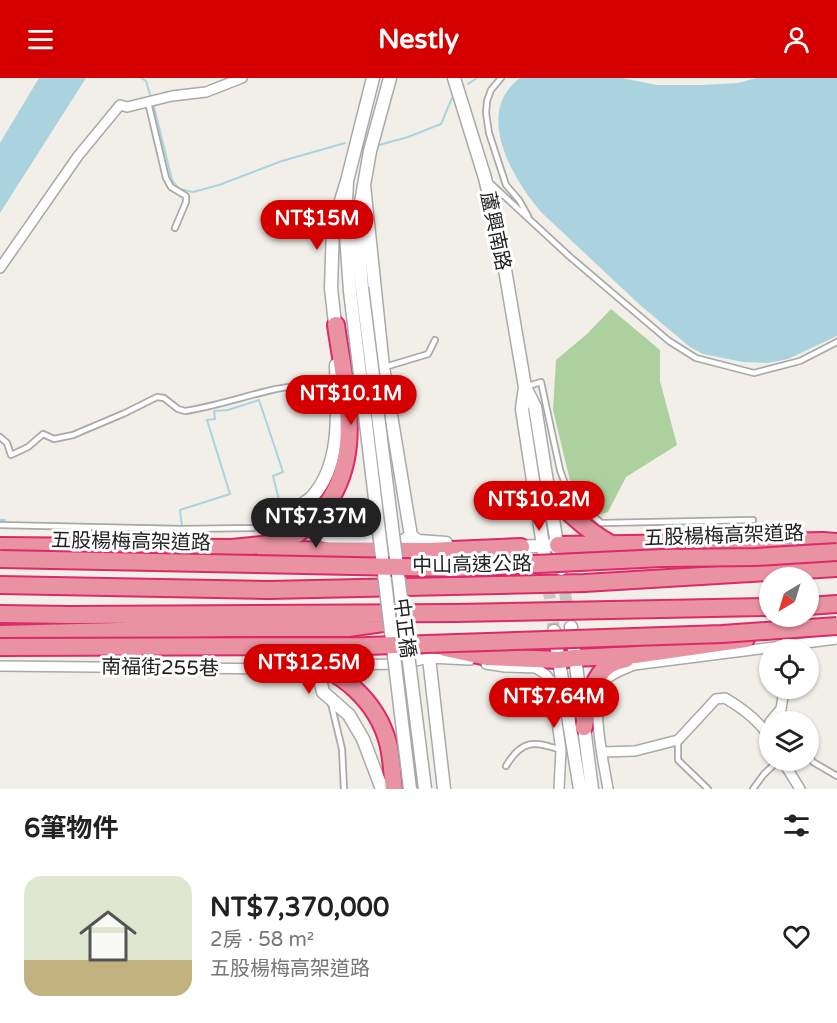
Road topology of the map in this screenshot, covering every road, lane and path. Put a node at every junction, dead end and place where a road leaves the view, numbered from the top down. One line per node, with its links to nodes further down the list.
1 (242, 78): 6 (street)
2 (372, 78): 8 (street)
3 (390, 78): 9 (street)
4 (454, 78): 7 (street, 蘆興南路)
5 (501, 78): 10 (lane)
6 (151, 101): 11 (lane); 12 (street)
7 (485, 178): 10 (lane); 19 (street, 蘆興南路)
8 (347, 180): 13 (street); 14 (street)
9 (364, 185): 13 (street); 17 (street)
10 (531, 221): 16 (lane)
11 (175, 228)
12 (0, 267)
13 (356, 290): 73 (street, 中正橋, bridge); 74 (street, 中正橋, bridge)
14 (336, 325): 18 (street); 31 (highway)
15 (435, 340): 17 (lane)
16 (837, 342)
17 (383, 367): 25 (street)
18 (336, 382): 20 (lane); 22 (street)
19 (525, 387): 21 (street, 蘆興南路); 23 (lane); 29 (street, 蘆興南路)
20 (0, 437)
21 (549, 491): 27 (highway); 29 (street, 蘆興南路)
22 (289, 513): 24 (lane); 25 (street)
23 (753, 520)
24 (0, 525)
25 (411, 536): 30 (street)
26 (837, 542): 27 (highway)
27 (612, 545): 29 (highway)
28 (0, 546): 31 (highway)
29 (550, 546): 30 (street); 35 (street, 蘆興南路); 36 (street, 蘆興南路)
30 (521, 547): 31 (highway)
31 (232, 548)
32 (837, 552): 33 (highway, 五股楊梅高架道路, bridge)
33 (0, 559)
34 (837, 568): 37 (highway, 中山高速公路)
35 (546, 569)
36 (561, 569)
37 (0, 585)
38 (837, 604): 39 (highway)
39 (819, 605)
40 (759, 607): 41 (highway)
41 (456, 613): 42 (highway); 46 (highway)
42 (0, 614)
43 (571, 627): 53 (street)
44 (837, 628): 48 (highway, bridge); 51 (highway)
45 (554, 631): 53 (street)
46 (0, 634)
47 (837, 639): 64 (street)
48 (0, 647)
49 (0, 653): 50 (highway)
50 (287, 655): 53 (highway); 72 (highway)
51 (635, 655): 53 (highway); 61 (highway)
52 (429, 658): 54 (street); 63 (street); 75 (street)
53 (566, 659): 61 (street); 77 (street)
54 (338, 665)
55 (0, 666): 56 (street, 南福街255巷)
56 (319, 675): 57 (street)
57 (330, 698): 70 (lane); 71 (street)
58 (783, 699): 59 (street)
59 (782, 709)
60 (759, 719): 62 (street)
61 (584, 727): 78 (street)
62 (678, 740): 64 (street); 80 (lane)
63 (561, 750): 65 (lane); 76 (street)
64 (603, 752): 79 (street)
65 (506, 766)
66 (819, 766): 69 (lane)
67 (768, 771): 81 (lane)
68 (788, 771): 82 (street)
69 (837, 776)
70 (344, 789)
71 (382, 789)
72 (394, 789)
73 (410, 789)
74 (425, 789)
75 (444, 789)
76 (560, 789)
77 (580, 789)
78 (592, 789)
79 (608, 789)
80 (708, 789)
81 (753, 789)
82 (800, 789)

